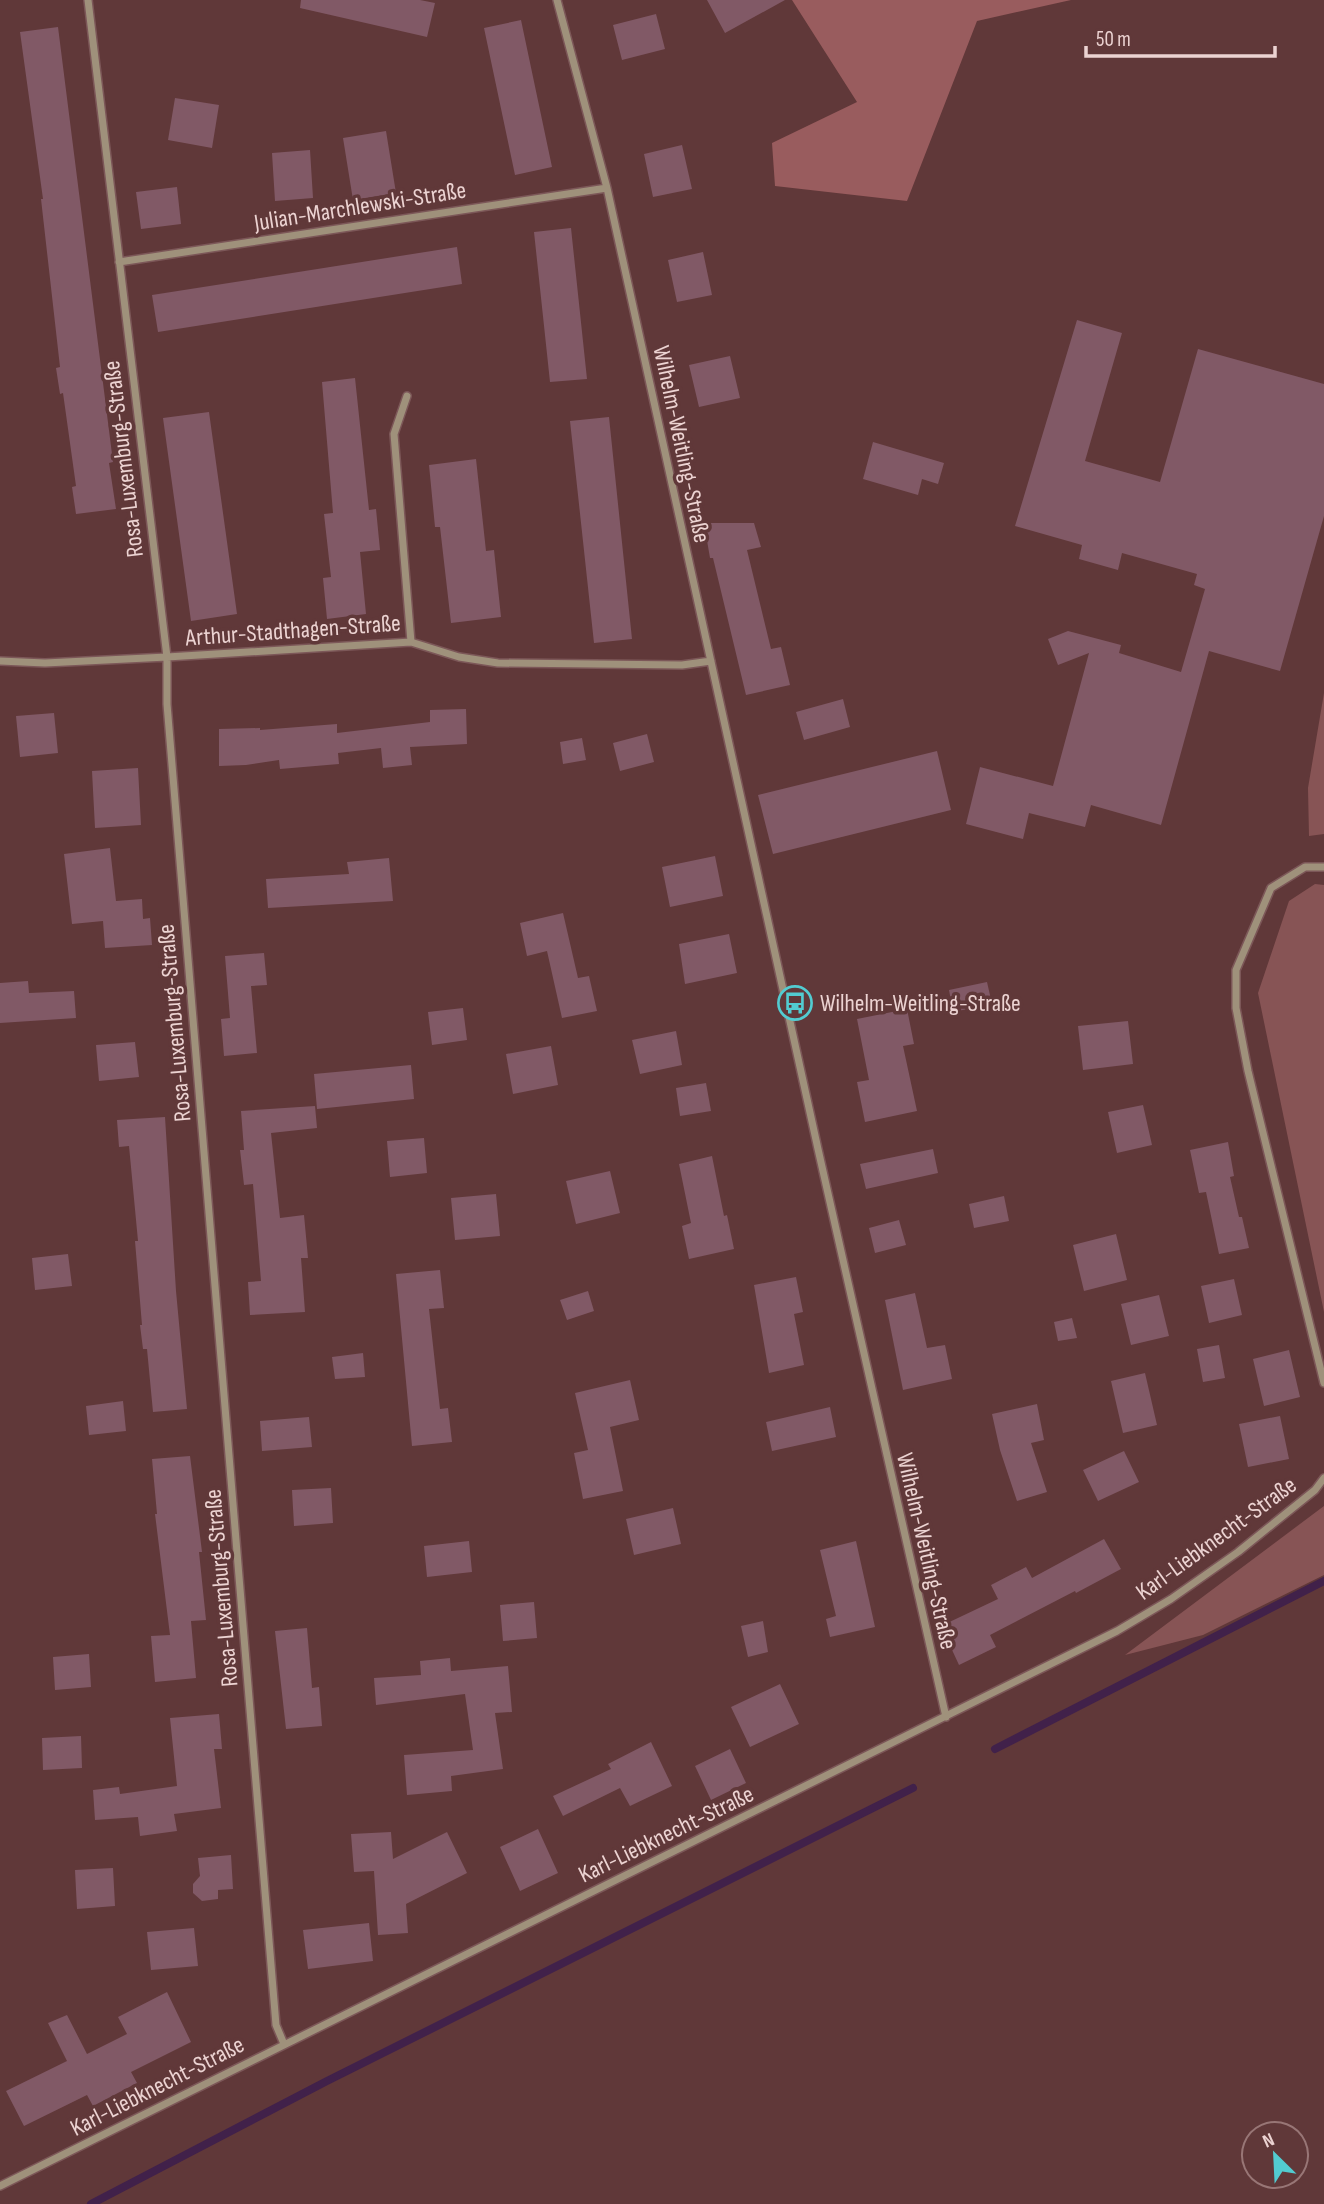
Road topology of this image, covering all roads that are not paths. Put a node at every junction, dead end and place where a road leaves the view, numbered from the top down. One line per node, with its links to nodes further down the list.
1 (88, 0): 4 (street, Rosa-Luxemburg-Straße)
2 (557, 0): 3 (street, Wilhelm-Weitling-Straße)
3 (607, 188): 4 (street, Julian-Marchlewski-Straße); 9 (street, Wilhelm-Weitling-Straße)
4 (119, 262): 7 (street, Rosa-Luxemburg-Straße)
5 (407, 397): 6 (street)
6 (411, 642): 7 (street, Arthur-Stadthagen-Straße); 9 (street, Arthur-Stadthagen-Straße)
7 (166, 657): 8 (street, Arthur-Stadthagen-Straße); 14 (street, Rosa-Luxemburg-Straße)
8 (0, 661)
9 (710, 661): 13 (street, Wilhelm-Weitling-Straße)
10 (1324, 867): 11 (street)
11 (1324, 1383)
12 (1324, 1478): 13 (street, Karl-Liebknecht-Straße)
13 (946, 1717): 14 (street, Karl-Liebknecht-Straße)
14 (284, 2044): 15 (street, Karl-Liebknecht-Straße)
15 (0, 2186)

